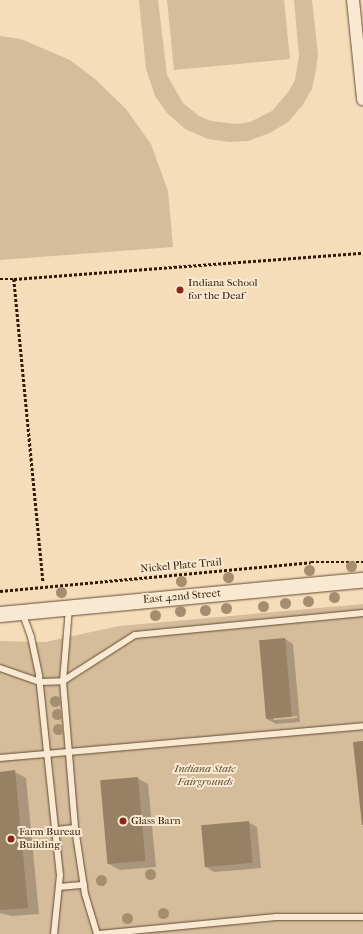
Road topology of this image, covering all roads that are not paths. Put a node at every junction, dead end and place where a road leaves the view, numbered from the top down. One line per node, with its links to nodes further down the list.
1 (353, 0): 2 (street)
2 (363, 99)
3 (363, 580): 4 (street, East 42nd Street)
4 (69, 608): 5 (street, East 42nd Street); 9 (lane)
5 (22, 612): 7 (street, East 42nd Street); 10 (lane)
6 (363, 613): 9 (lane)
7 (0, 614)
8 (0, 668): 10 (lane)
9 (63, 681): 10 (lane); 12 (lane)
10 (40, 682): 13 (lane)
11 (363, 726): 12 (lane)
12 (69, 751): 13 (lane); 15 (lane)
13 (48, 753): 14 (lane); 16 (lane)
14 (0, 758)
15 (75, 828): 16 (lane); 17 (lane)
16 (56, 830): 18 (lane)
17 (84, 885): 18 (lane); 21 (lane)
18 (59, 887): 20 (lane)
19 (363, 917): 21 (lane)
20 (54, 934)
21 (98, 934)

